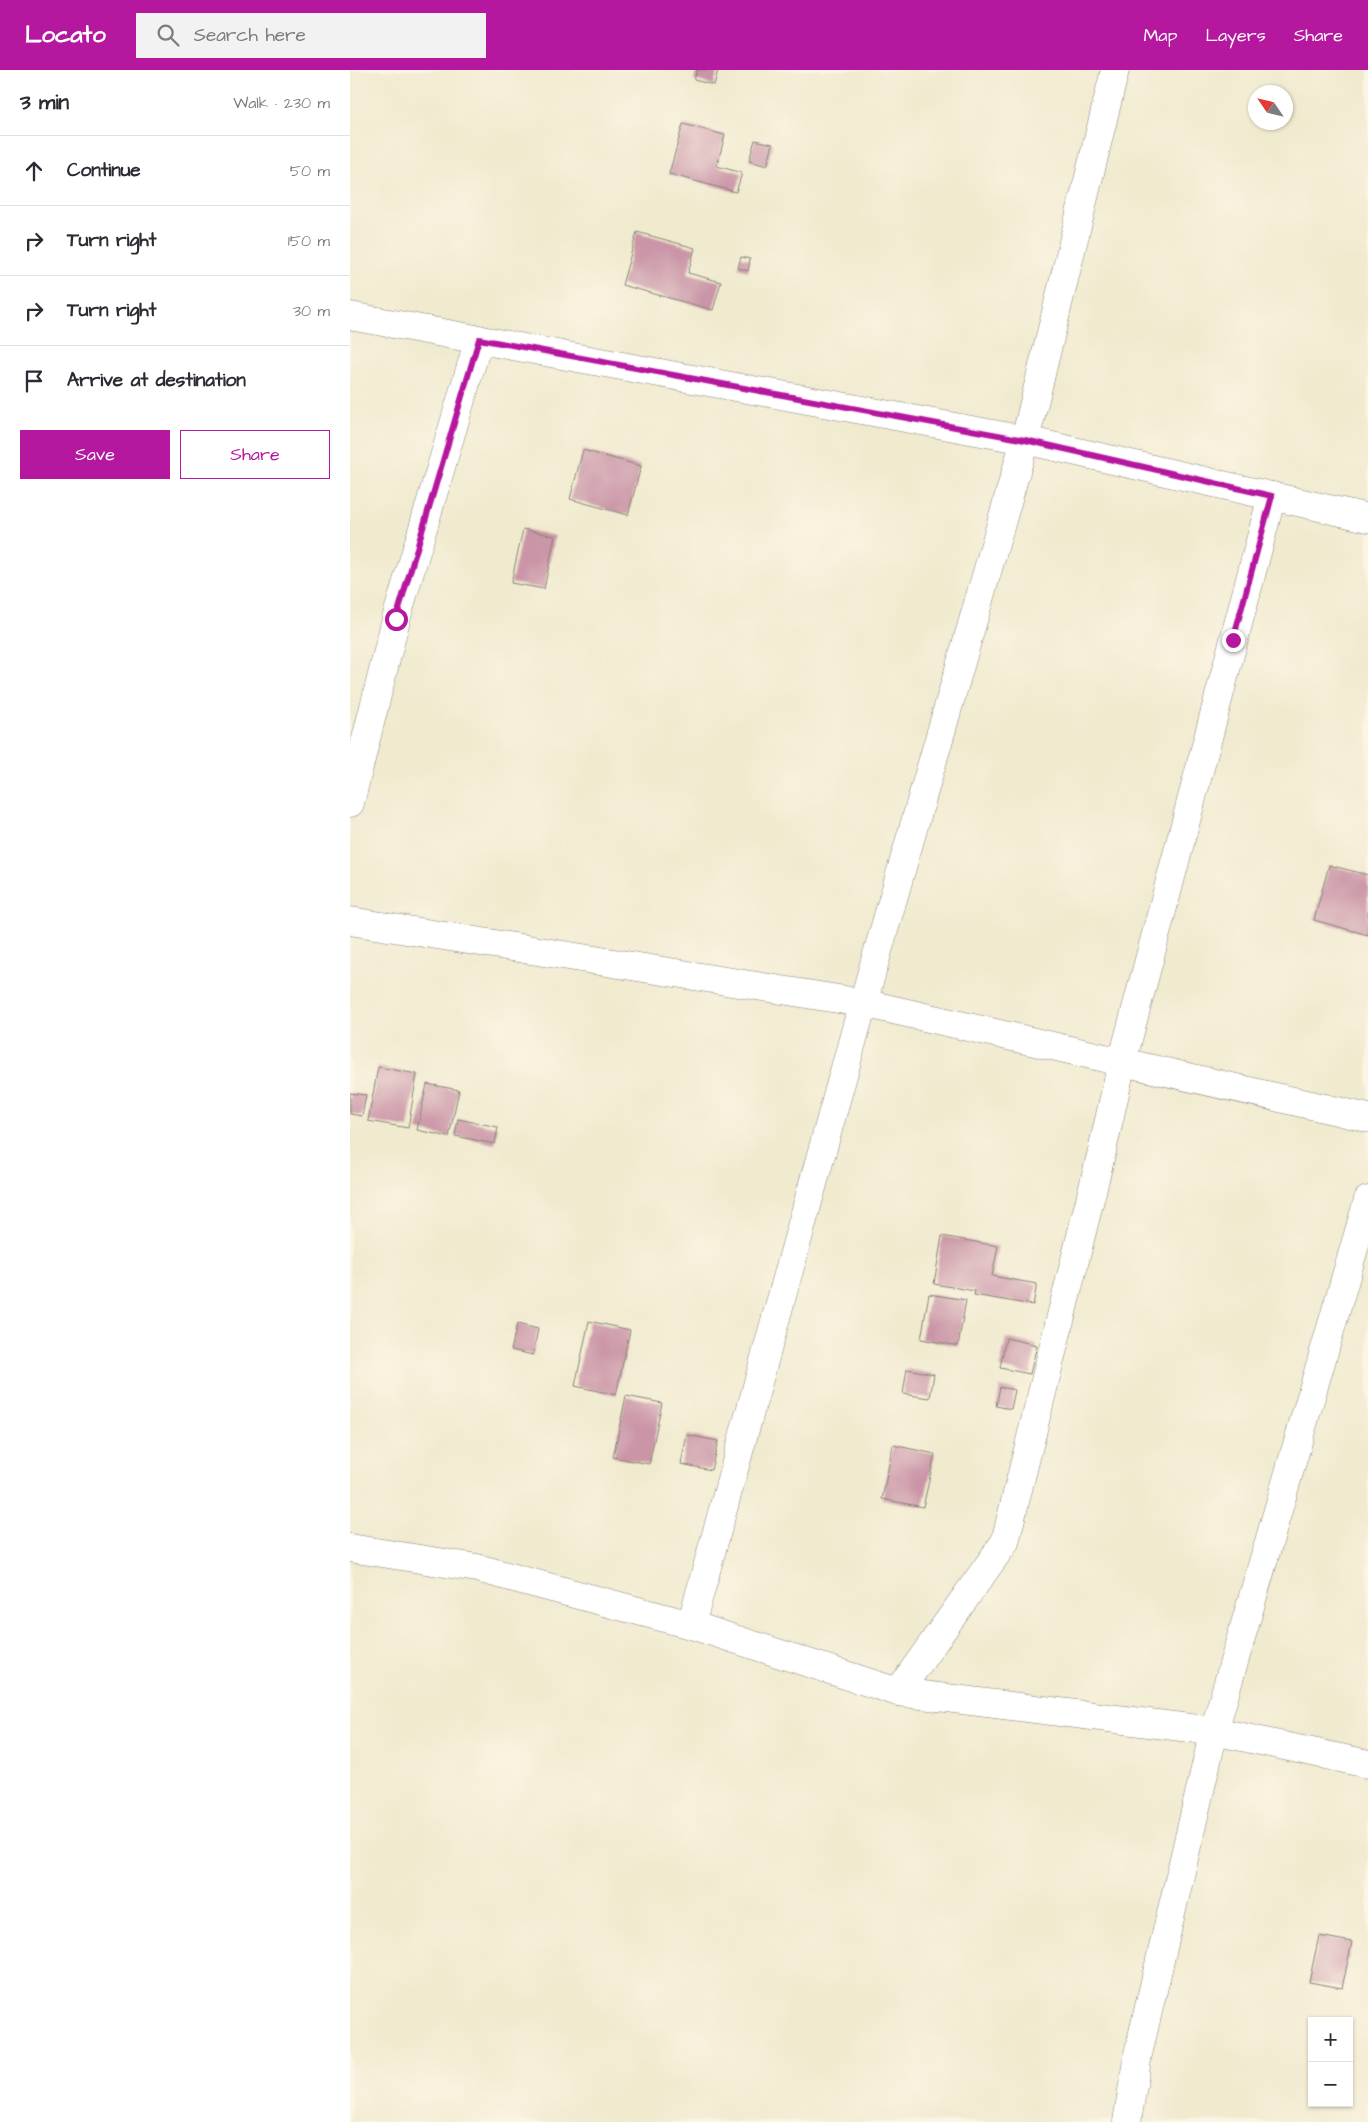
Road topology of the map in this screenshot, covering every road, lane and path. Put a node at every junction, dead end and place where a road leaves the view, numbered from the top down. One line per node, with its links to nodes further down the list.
1 (1115, 70): 4 (street)
2 (350, 316): 3 (street)
3 (479, 339): 4 (street); 7 (street)
4 (1025, 440): 5 (street); 9 (street)
5 (1272, 496): 6 (street); 10 (street)
6 (1368, 518)
7 (350, 803)
8 (350, 921): 9 (street)
9 (862, 1003): 10 (street); 14 (street)
10 (1122, 1062): 11 (street); 15 (street)
11 (1368, 1118)
12 (1368, 1200): 16 (street)
13 (350, 1548): 14 (street)
14 (691, 1625): 15 (street)
15 (898, 1692): 16 (street)
16 (1214, 1731): 17 (street); 18 (street)
17 (1368, 1764)
18 (1127, 2122)

